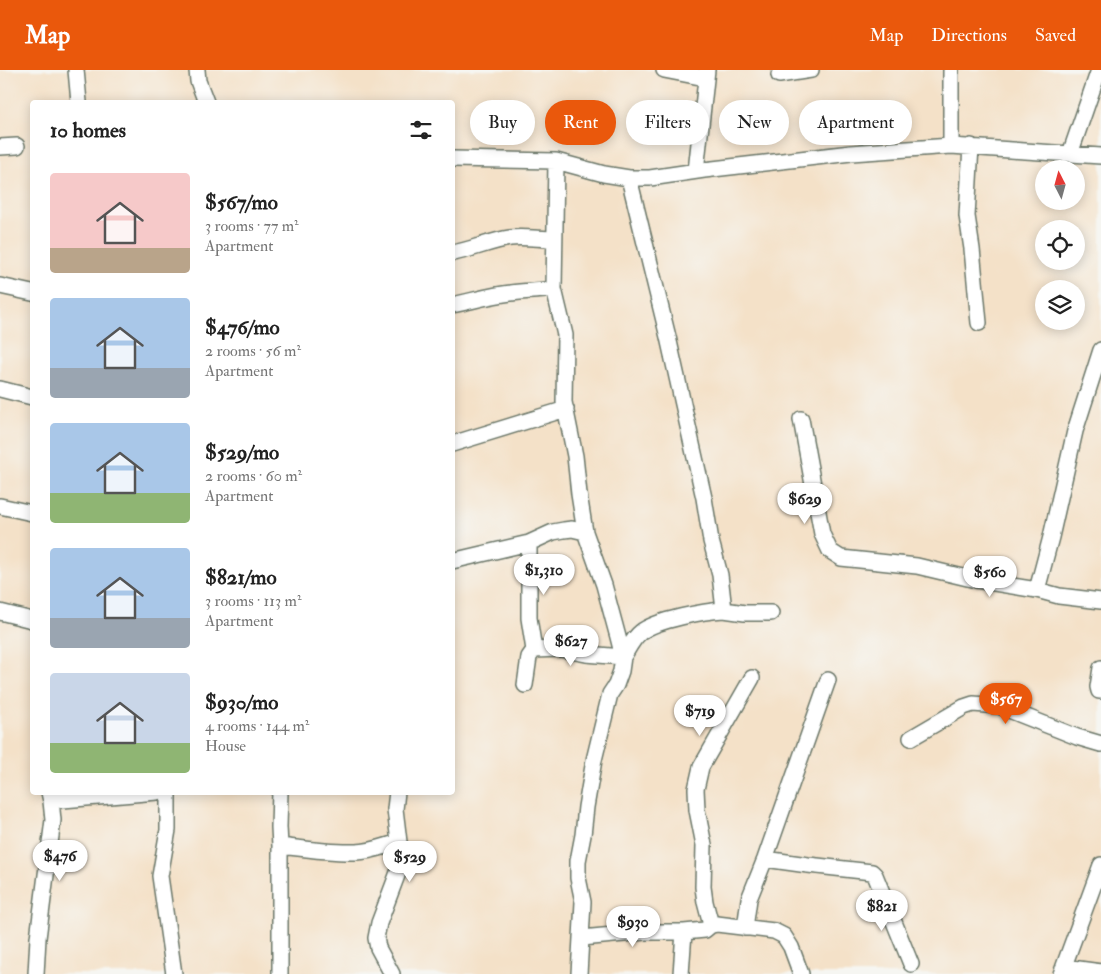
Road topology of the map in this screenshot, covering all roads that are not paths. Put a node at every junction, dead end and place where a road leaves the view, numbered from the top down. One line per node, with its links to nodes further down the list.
1 (76, 70): 9 (street)
2 (197, 70): 10 (street)
3 (664, 70): 7 (street)
4 (811, 70): 8 (street)
5 (951, 70): 12 (street)
6 (1099, 70): 15 (street)
7 (706, 74): 19 (street)
8 (779, 75)
9 (79, 100)
10 (205, 100)
11 (17, 146): 14 (street)
12 (951, 146): 13 (street); 19 (street)
13 (970, 146): 15 (street); 27 (street)
14 (0, 147)
15 (1070, 154): 16 (street)
16 (1101, 156)
17 (455, 159): 18 (street)
18 (556, 161): 20 (street); 21 (street)
19 (696, 171): 20 (street)
20 (629, 178): 41 (street)
21 (554, 239): 22 (street); 24 (street)
22 (455, 252)
23 (0, 286): 25 (street)
24 (554, 290): 26 (street); 31 (street)
25 (30, 293)
26 (455, 304)
27 (978, 324)
28 (1101, 350): 39 (street)
29 (0, 389): 30 (street)
30 (30, 396)
31 (566, 409): 33 (street); 36 (street)
32 (801, 419): 39 (street)
33 (455, 443)
34 (0, 506): 35 (street)
35 (30, 513)
36 (585, 532): 37 (street); 46 (street)
37 (529, 543): 38 (street); 45 (street)
38 (455, 560)
39 (1037, 590): 40 (street)
40 (1101, 600)
41 (724, 610): 43 (street); 46 (street)
42 (0, 612): 44 (street)
43 (771, 613)
44 (30, 620)
45 (534, 650): 46 (street); 50 (street)
46 (622, 657): 66 (street)
47 (1101, 668): 51 (street)
48 (752, 678): 63 (street)
49 (828, 680): 61 (street)
50 (525, 684)
51 (1101, 691)
52 (911, 738): 53 (street)
53 (1101, 744)
54 (77, 795): 58 (street)
55 (168, 795): 71 (street)
56 (280, 795): 60 (street)
57 (398, 795): 59 (street)
58 (50, 796): 70 (street)
59 (398, 842): 60 (street); 73 (street)
60 (280, 846): 72 (street)
61 (765, 858): 64 (street); 67 (street)
62 (1101, 865): 68 (street)
63 (711, 925): 64 (street); 65 (street)
64 (745, 928): 76 (street)
65 (684, 932): 66 (street); 75 (street)
66 (582, 938): 74 (street)
67 (911, 964)
68 (1062, 970): 69 (street)
69 (1101, 972)
70 (36, 974)
71 (174, 974)
72 (280, 974)
73 (392, 974)
74 (579, 974)
75 (681, 974)
76 (801, 974)

